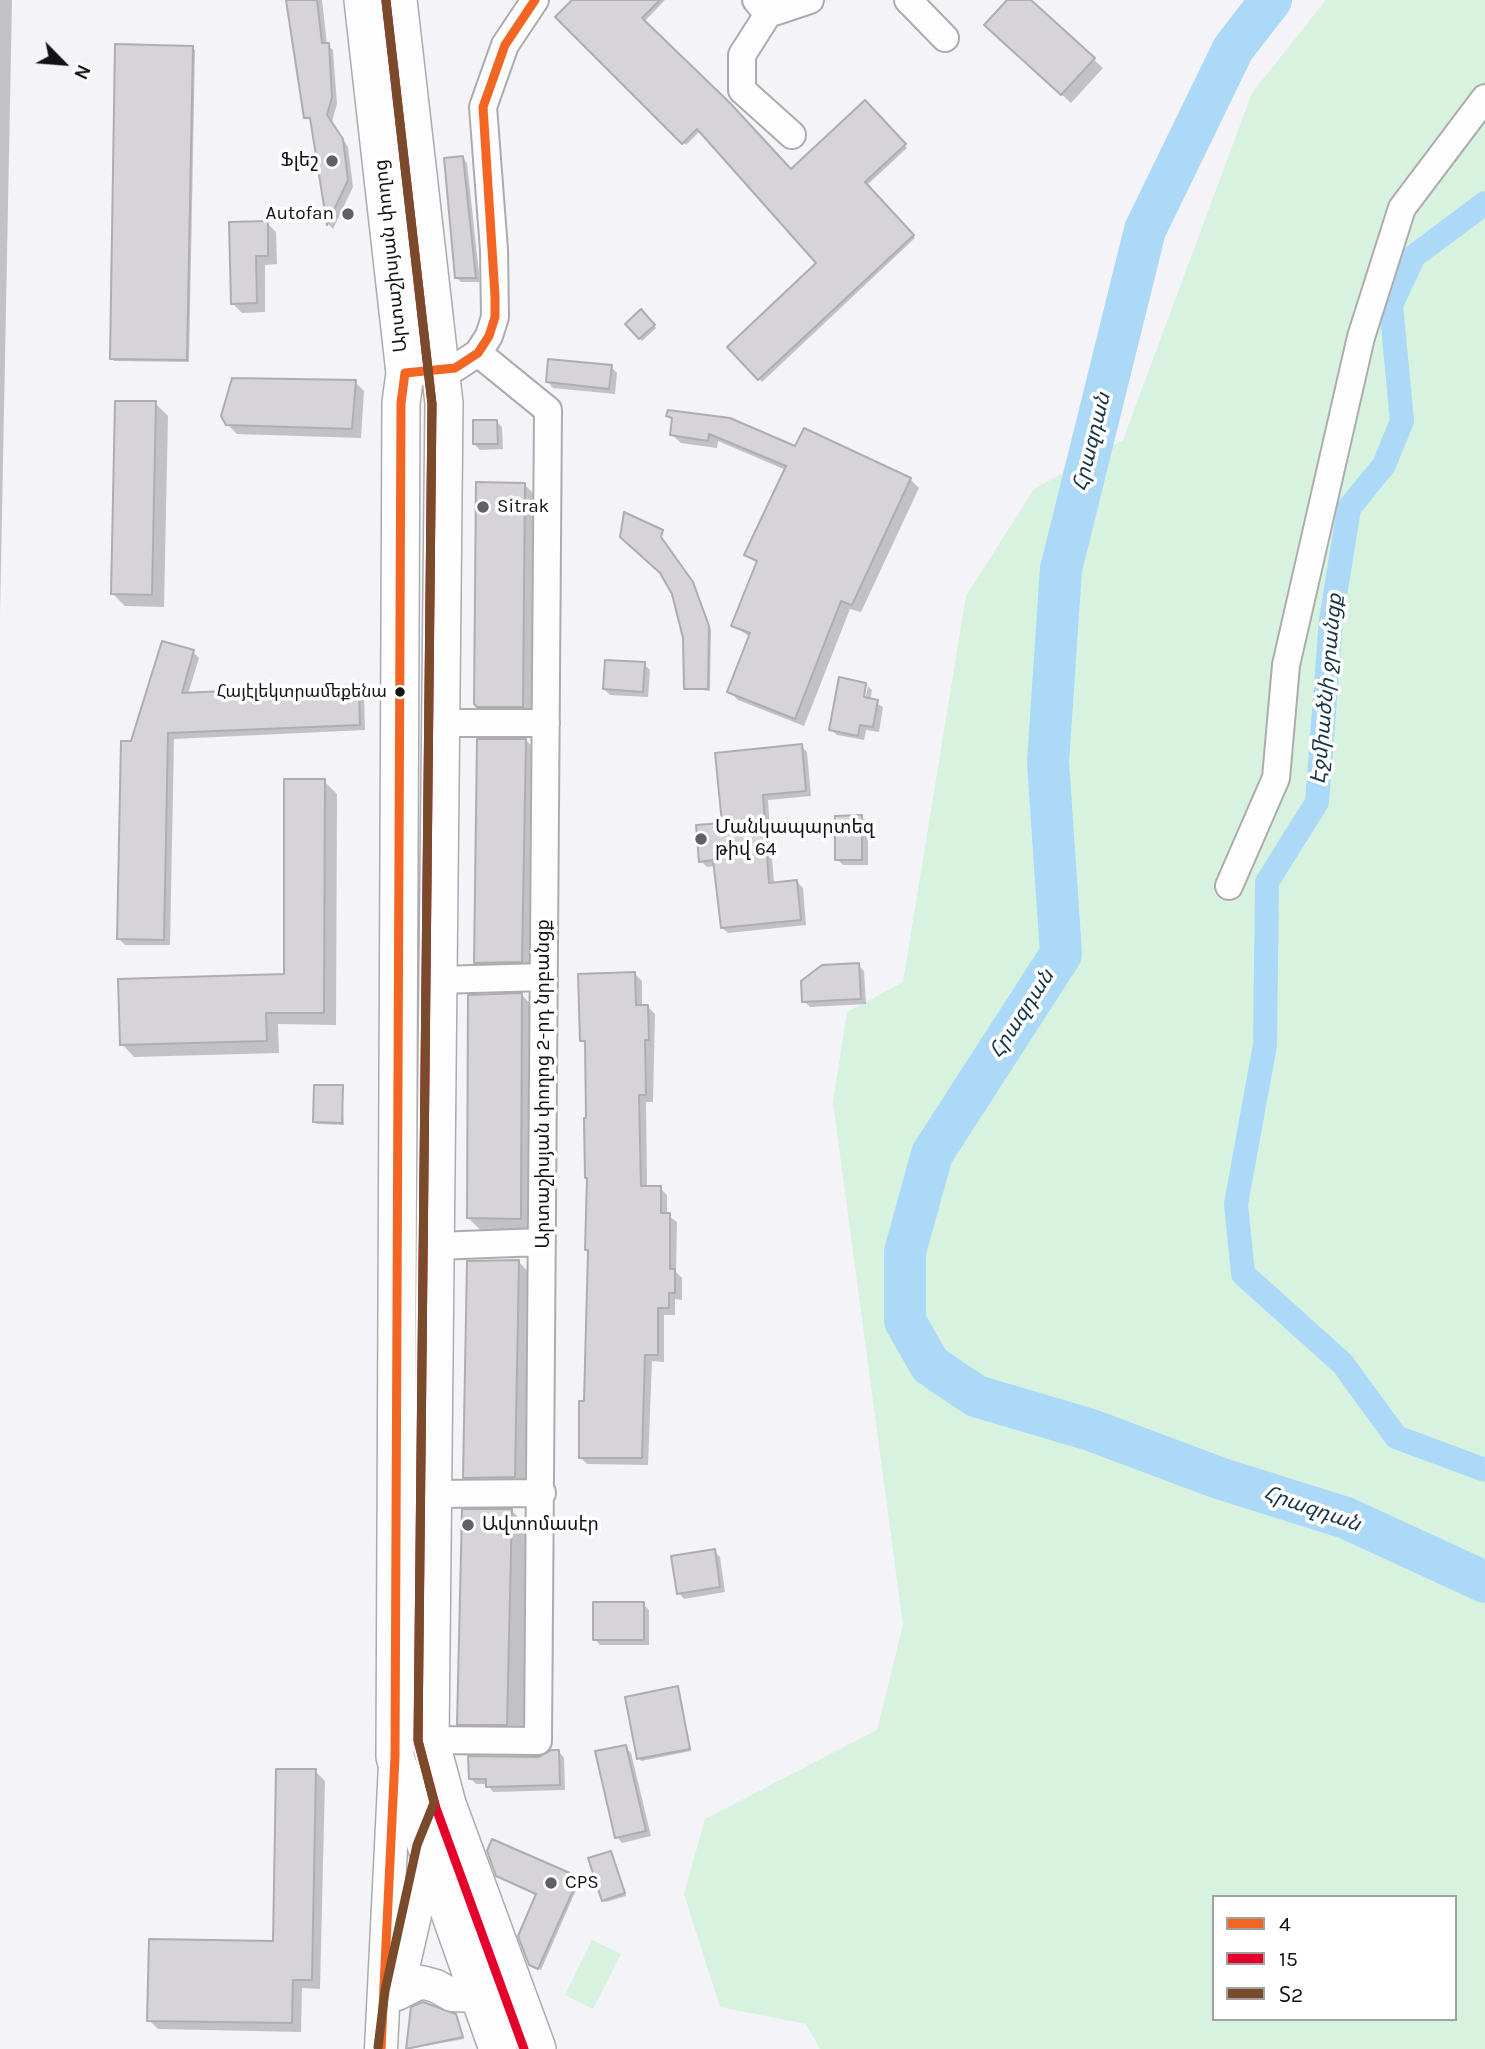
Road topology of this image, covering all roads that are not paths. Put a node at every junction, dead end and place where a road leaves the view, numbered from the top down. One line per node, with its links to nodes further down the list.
1 (363, 0): 12 (main road, Արտաշիսյան փողոց)
2 (398, 0): 11 (main road, Արտաշիսյան փողոց)
3 (535, 0): 10 (street)
4 (810, 0): 6 (street)
5 (908, 0): 7 (street)
6 (762, 7): 9 (street)
7 (944, 38)
8 (1485, 98): 15 (street)
9 (792, 135)
10 (478, 353): 11 (street); 14 (street, Արտաշիսյան փողոց 2-րդ նրբանցք)
11 (442, 372): 12 (street); 13 (main road, Արտաշիսյան փողոց)
12 (405, 373): 23 (main road, Արտաշիսյան փողոց)
13 (441, 723): 14 (street); 17 (main road, Արտաշիսյան փողոց)
14 (546, 723): 16 (street, Արտաշիսյան փողոց 2-րդ նրբանցք)
15 (1229, 886)
16 (544, 977): 17 (street); 18 (street, Արտաշիսյան փողոց 2-րդ նրբանցք)
17 (438, 980): 19 (main road, Արտաշիսյան փողոց)
18 (542, 1242): 19 (street); 20 (street, Արտաշիսյան փողոց 2-րդ նրբանցք)
19 (435, 1246): 21 (main road, Արտաշիսյան փողոց)
20 (542, 1493): 21 (street); 22 (street, Արտաշիսյան փողոց 2-րդ նրբանցք)
21 (433, 1494): 22 (main road, Արտաշիսյան փողոց)
22 (430, 1740): 24 (main road, Արտաշիսյան փողոց)
23 (395, 1757): 25 (main road, Արտաշիսյան փողոց); 28 (street)
24 (447, 1804): 25 (street); 31 (main road, Արտաշիսյան փողոց)
25 (429, 1848): 26 (street); 27 (main road, Արտաշիսյան փողոց)
26 (397, 1994): 27 (street); 29 (street)
27 (481, 1996): 30 (main road, Արտաշիսյան փողոց)
28 (381, 2049)
29 (390, 2049)
30 (498, 2049)
31 (537, 2049)

